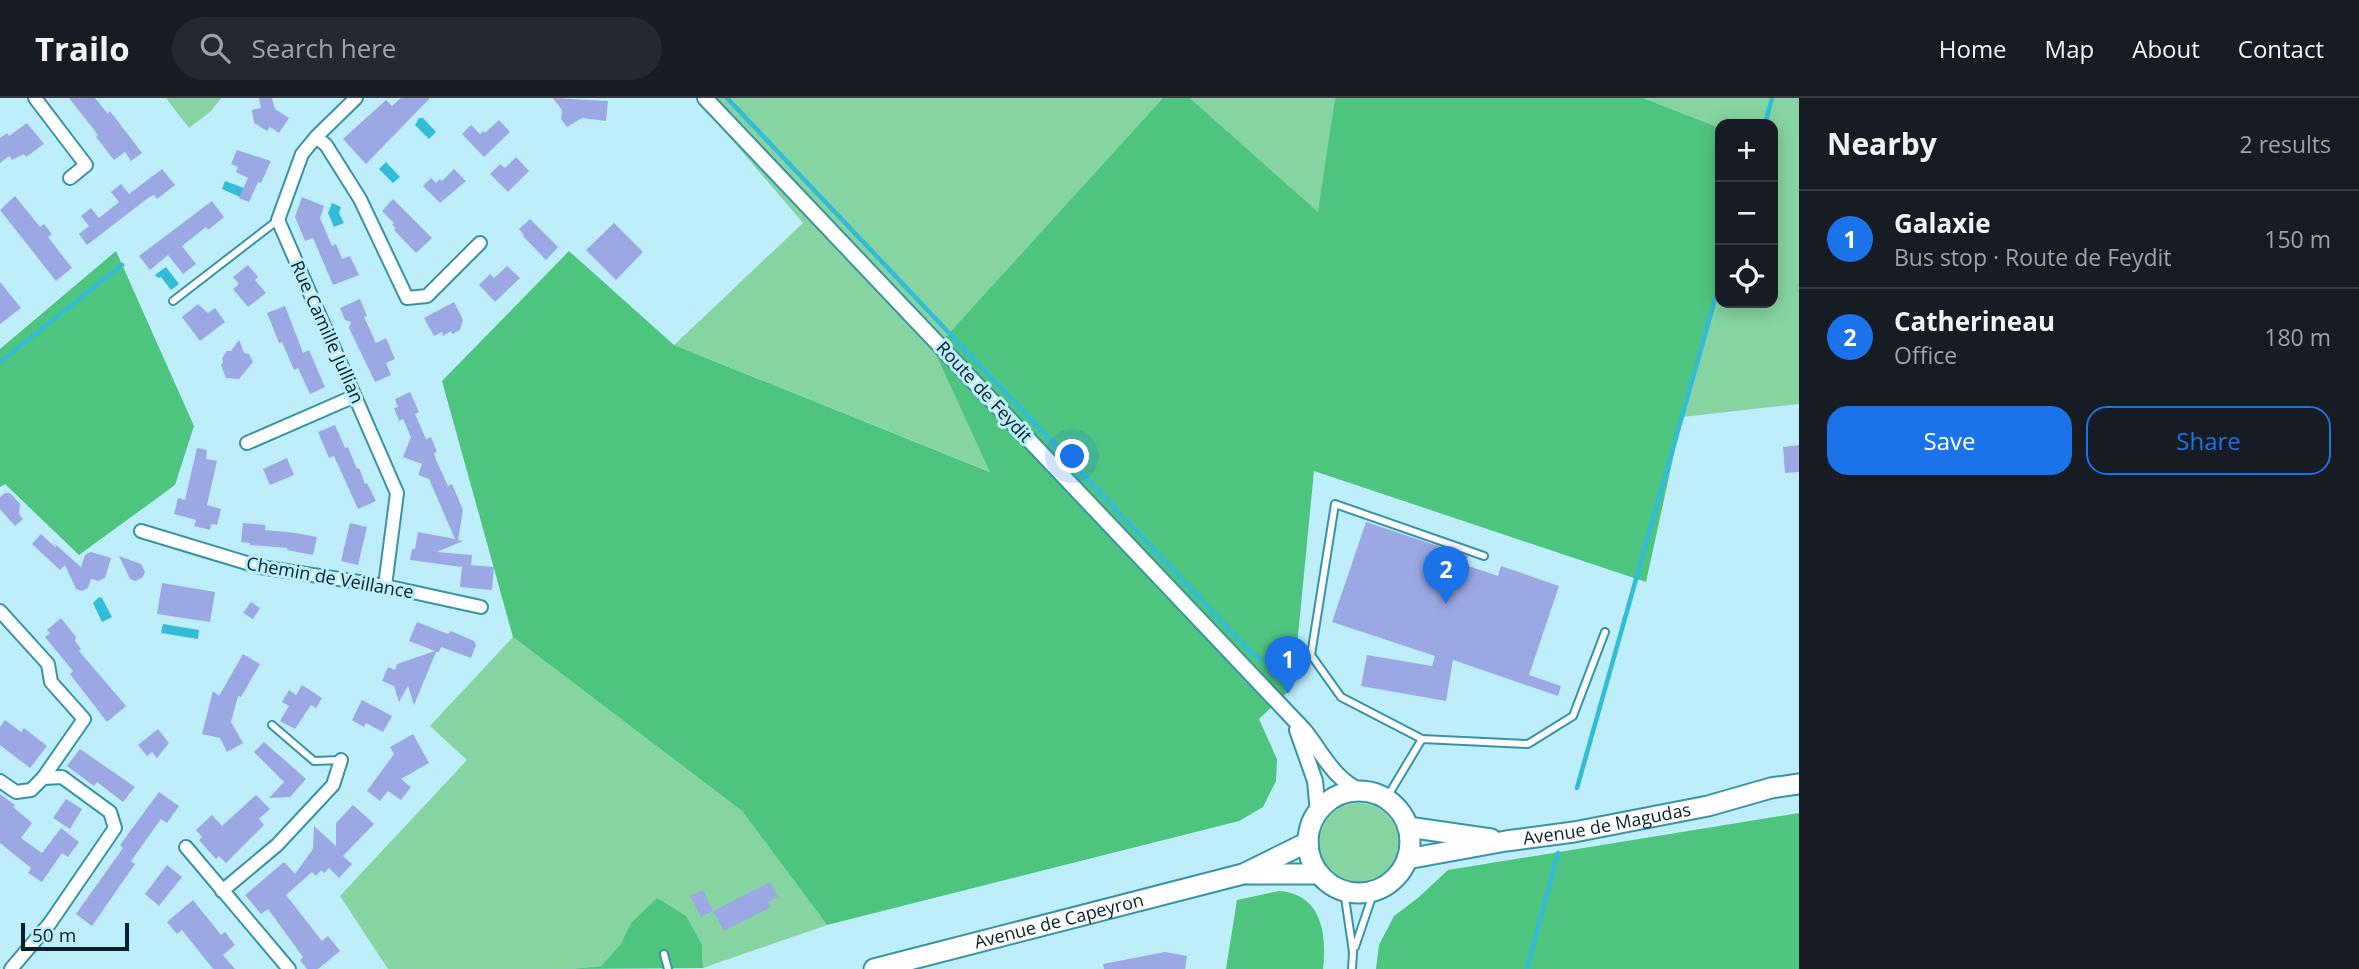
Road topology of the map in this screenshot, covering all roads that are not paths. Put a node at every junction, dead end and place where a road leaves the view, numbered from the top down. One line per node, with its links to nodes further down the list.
1 (35, 98): 5 (street)
2 (356, 98): 4 (street)
3 (705, 98): 17 (street, Route de Feydit)
4 (316, 137): 6 (street); 7 (street)
5 (70, 178)
6 (278, 220): 8 (lane); 9 (street, Rue Camille Jullian)
7 (480, 243)
8 (173, 301)
9 (355, 396): 10 (street); 13 (street, Rue Camille Jullian)
10 (247, 443)
11 (141, 531): 13 (street, Chemin de Veillance)
12 (1484, 556): 19 (lane)
13 (386, 586): 14 (street, Chemin de Veillance)
14 (481, 607)
15 (0, 611): 21 (street)
16 (1605, 632): 19 (lane)
17 (1290, 717): 24 (street, Route de Feydit); 28 (street, Route de Feydit)
18 (272, 725): 20 (lane)
19 (1422, 739): 26 (lane)
20 (341, 760): 36 (street)
21 (43, 778): 22 (street); 41 (street)
22 (0, 780)
23 (1799, 784): 27 (main road, Avenue de Magudas)
24 (1360, 791): 26 (main road); 28 (main road)
25 (1799, 796): 27 (main road, Avenue de Magudas)
26 (1386, 799): 29 (main road)
27 (1708, 806): 30 (main road, Avenue de Magudas)
28 (1318, 813): 31 (main road)
29 (1408, 827): 30 (main road, Avenue de Magudas); 33 (main road)
30 (1506, 841): 33 (main road, Avenue de Magudas)
31 (1308, 842): 34 (main road, Avenue de Capeyron); 35 (main road)
32 (186, 847): 36 (street)
33 (1407, 859): 38 (main road)
34 (1243, 874): 35 (main road, Avenue de Capeyron); 44 (main road, Avenue de Capeyron)
35 (1319, 874): 37 (main road)
36 (222, 891): 42 (street)
37 (1344, 891): 38 (main road); 39 (lane)
38 (1374, 891): 39 (lane)
39 (1353, 952): 45 (lane)
40 (664, 954): 43 (lane)
41 (10, 969)
42 (289, 969)
43 (668, 969)
44 (874, 969)
45 (1352, 969)

